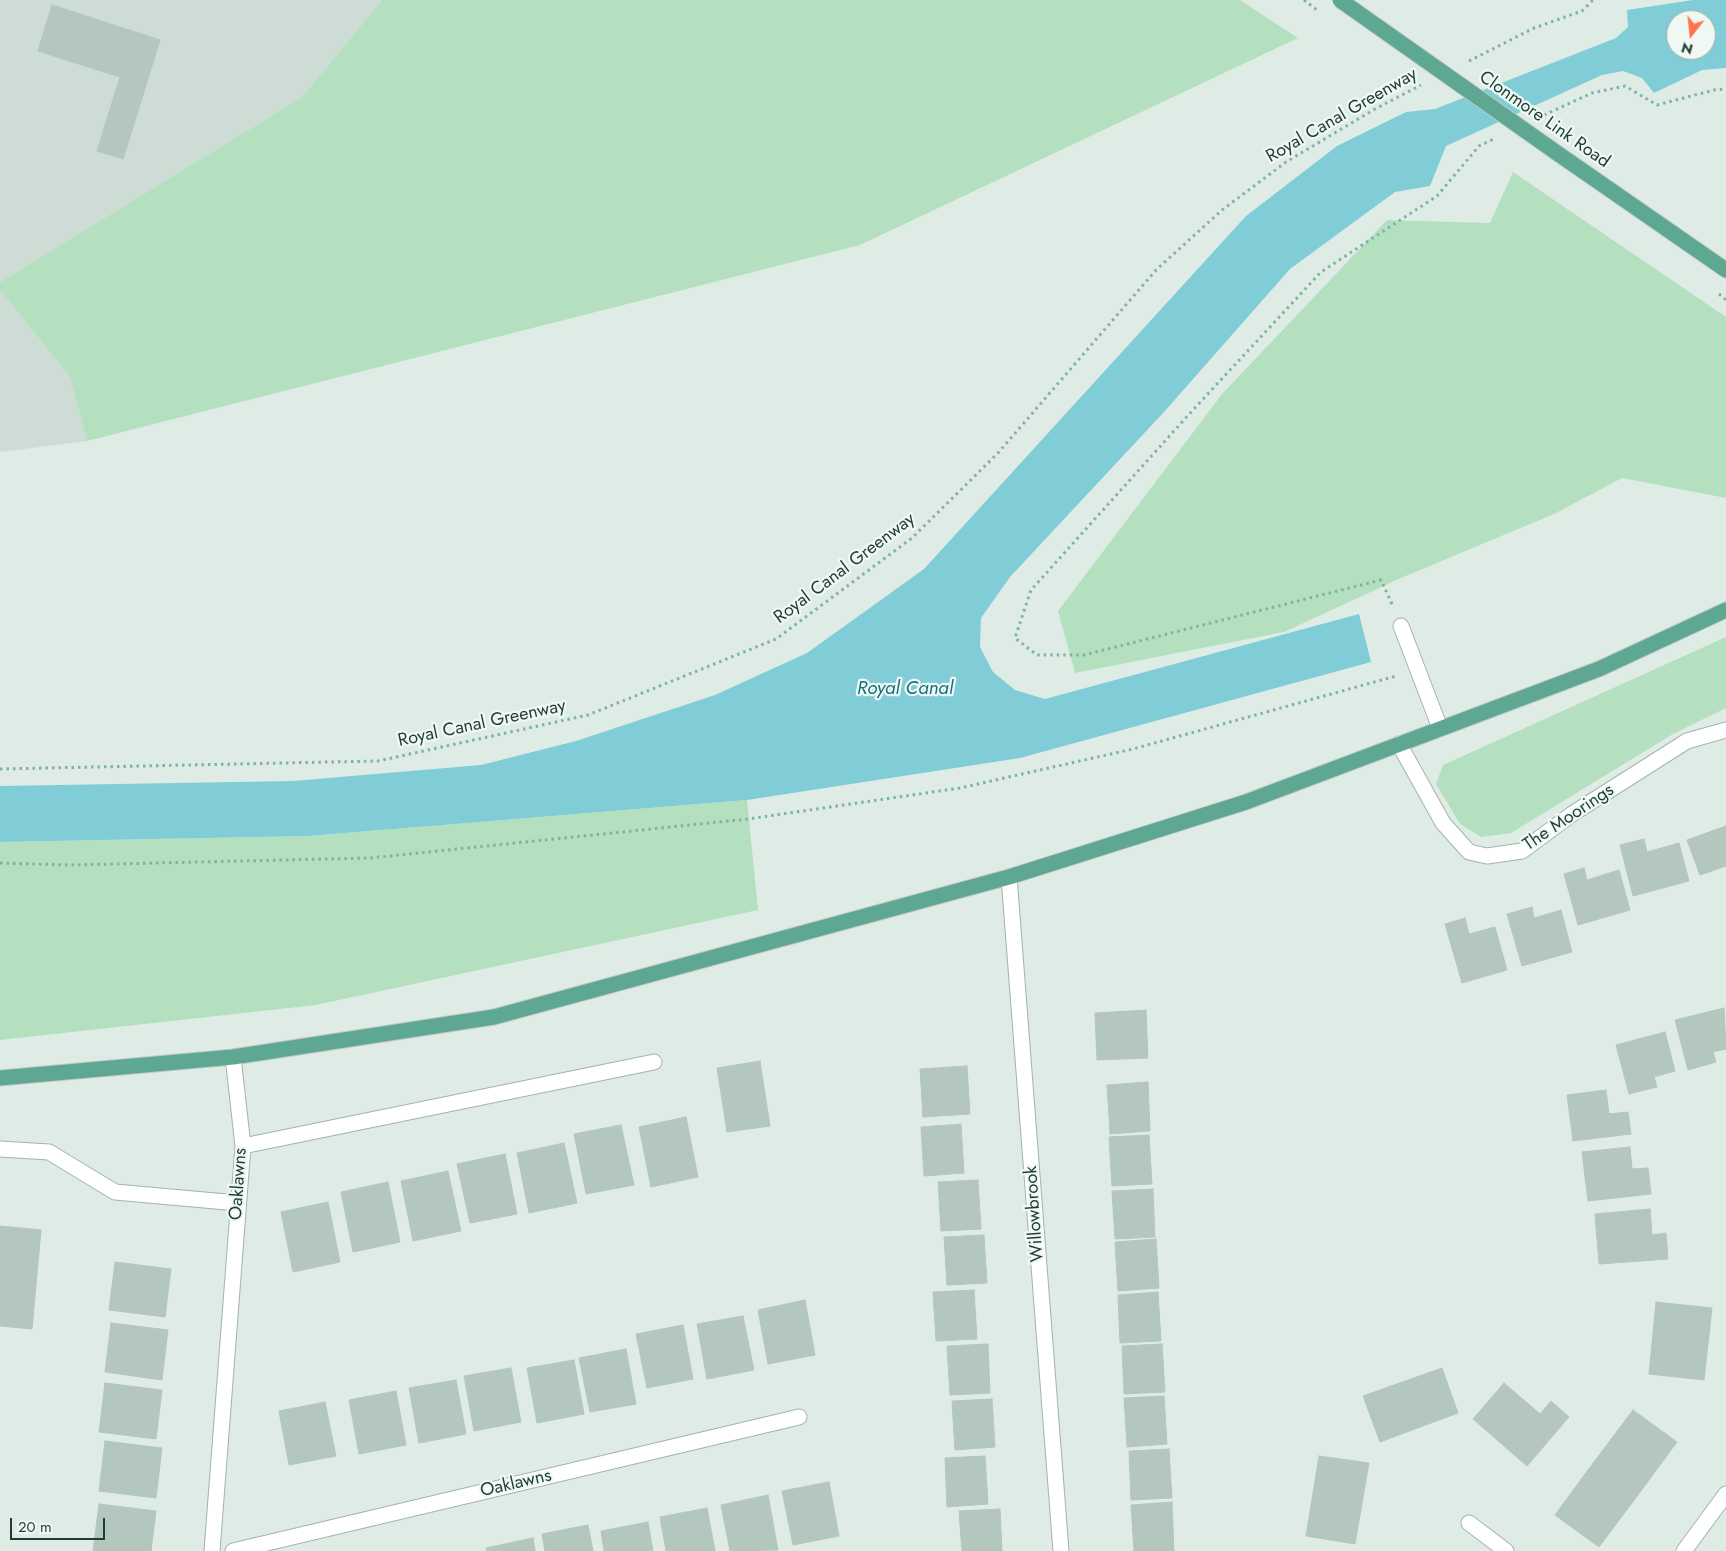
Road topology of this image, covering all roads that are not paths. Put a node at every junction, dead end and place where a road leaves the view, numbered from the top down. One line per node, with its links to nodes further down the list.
1 (1340, 0): 2 (main road, Clonmore Link Road, bridge)
2 (1726, 270)
3 (1726, 610): 5 (main road)
4 (1401, 626): 5 (street)
5 (1440, 728): 7 (main road)
6 (1726, 730): 7 (street, The Moorings)
7 (1399, 744): 8 (main road)
8 (1009, 876): 9 (main road); 20 (street, Willowbrook)
9 (232, 1058): 11 (main road); 12 (street, Oaklawns)
10 (654, 1062): 12 (street)
11 (0, 1078)
12 (243, 1146): 14 (street, Oaklawns)
13 (0, 1149): 14 (street)
14 (238, 1203): 18 (street, Oaklawns)
15 (799, 1417): 19 (street, Oaklawns)
16 (1726, 1494): 22 (street)
17 (1469, 1523): 21 (street)
18 (212, 1551)
19 (233, 1551)
20 (1061, 1551)
21 (1506, 1551)
22 (1684, 1551)

